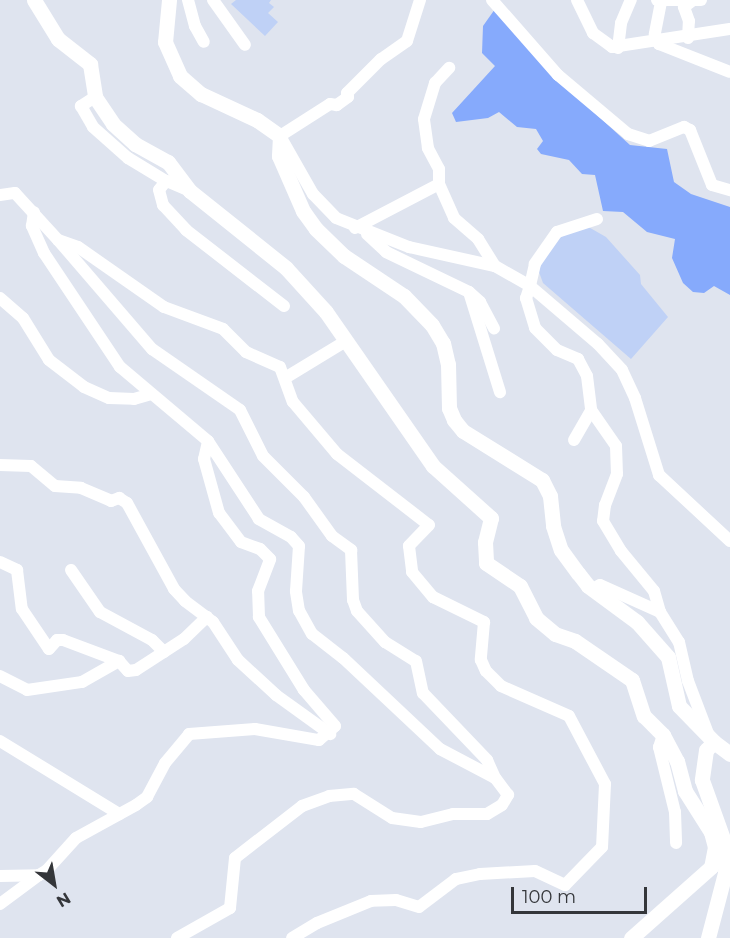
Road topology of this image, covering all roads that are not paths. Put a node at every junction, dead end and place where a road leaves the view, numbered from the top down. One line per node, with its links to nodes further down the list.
1 (34, 0): 21 (main road)
2 (169, 0): 22 (main road)
3 (188, 0): 4 (street); 16 (street)
4 (197, 0)
5 (213, 0): 17 (street)
6 (420, 0): 22 (street)
7 (492, 0): 25 (street)
8 (577, 0): 18 (street)
9 (631, 0): 18 (street)
10 (701, 0): 12 (street)
11 (659, 1): 12 (street); 15 (street)
12 (692, 1): 14 (street)
13 (730, 29): 14 (street)
14 (688, 38): 15 (street)
15 (656, 40): 18 (street); 20 (street)
16 (204, 42)
17 (245, 45)
18 (618, 48)
19 (449, 68): 24 (street)
20 (730, 72)
21 (95, 97): 23 (street); 26 (main road)
22 (280, 136): 30 (street); 49 (main road)
23 (166, 181): 26 (street); 36 (street)
24 (439, 183): 30 (street); 32 (street)
25 (730, 190)
26 (190, 191): 38 (main road)
27 (0, 195): 28 (street)
28 (34, 212): 31 (street); 41 (street)
29 (597, 219): 33 (street)
30 (360, 230): 32 (street); 34 (street)
31 (58, 240): 39 (street); 60 (street)
32 (495, 266): 33 (street)
33 (530, 285): 42 (street); 46 (street)
34 (469, 292): 37 (street); 40 (street)
35 (0, 298): 41 (street)
36 (284, 306)
37 (494, 328)
38 (346, 341): 39 (street); 56 (main road)
39 (285, 378): 67 (street)
40 (500, 392)
41 (152, 394): 44 (street)
42 (591, 410): 43 (street); 50 (street)
43 (574, 440)
44 (208, 441): 55 (street); 60 (street)
45 (0, 465): 51 (street)
46 (730, 541)
47 (0, 562): 53 (street)
48 (71, 570): 52 (street)
49 (593, 589): 50 (street); 57 (main road)
50 (660, 612): 57 (street)
51 (207, 617): 52 (street); 55 (street)
52 (164, 652): 53 (street)
53 (118, 662): 54 (street)
54 (0, 676)
55 (330, 734): 61 (street)
56 (663, 735): 62 (street); 68 (main road)
57 (712, 740): 59 (main road); 69 (main road)
58 (0, 741): 61 (street)
59 (730, 754)
60 (495, 778): 66 (street)
61 (119, 814): 63 (street)
62 (676, 843)
63 (39, 874): 64 (street); 65 (street)
64 (0, 876)
65 (0, 904)
66 (177, 938)
67 (292, 938)
68 (631, 938)
69 (708, 938)

